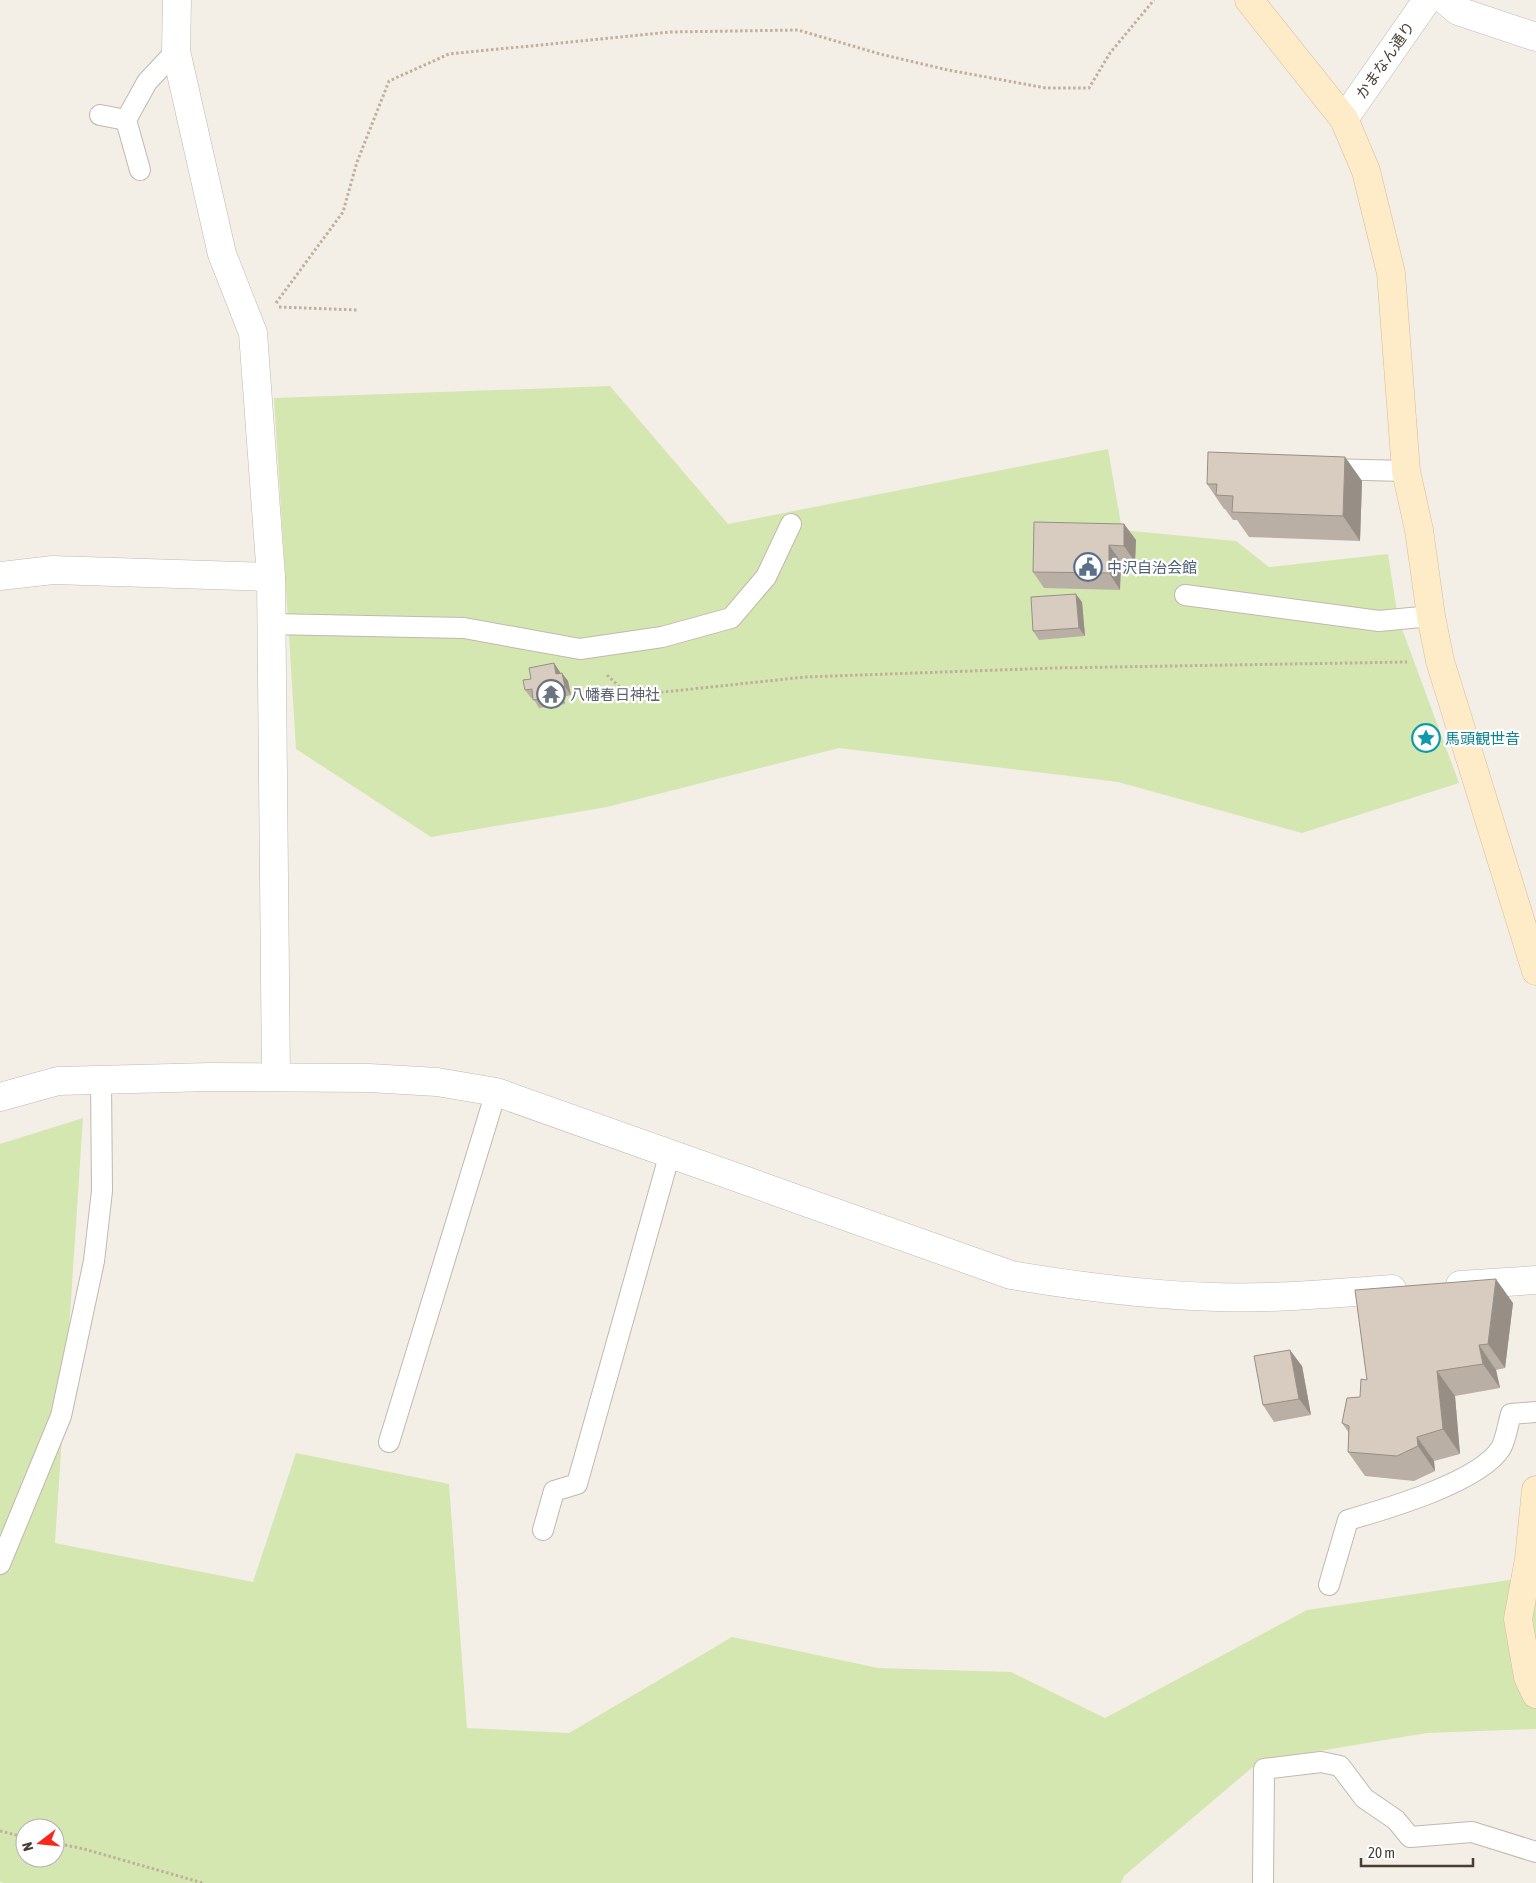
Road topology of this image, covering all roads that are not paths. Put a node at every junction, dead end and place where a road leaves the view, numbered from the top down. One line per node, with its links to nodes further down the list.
1 (177, 0): 6 (street)
2 (1249, 0): 8 (street)
3 (1427, 0): 8 (street, かまなん通り)
4 (1445, 0): 5 (street)
5 (1536, 37)
6 (176, 51): 9 (lane); 15 (street)
7 (100, 115): 9 (lane)
8 (1344, 119): 12 (street)
9 (126, 120): 10 (lane)
10 (140, 170)
11 (1311, 468): 12 (lane)
12 (1406, 471): 17 (street)
13 (791, 524): 18 (lane)
14 (0, 576): 15 (street)
15 (271, 577): 18 (street)
16 (1184, 595): 17 (lane)
17 (1431, 616): 19 (street)
18 (271, 624): 20 (street)
19 (1536, 971)
20 (276, 1077): 21 (street); 22 (street)
21 (101, 1080): 23 (street); 30 (lane)
22 (496, 1092): 24 (street); 27 (lane)
23 (0, 1097)
24 (670, 1153): 25 (street); 29 (lane)
25 (1536, 1280)
26 (1536, 1412): 31 (lane)
27 (389, 1442)
28 (1536, 1490): 32 (street)
29 (543, 1530)
30 (0, 1564)
31 (1330, 1585)
32 (1536, 1694)
33 (1536, 1852): 34 (lane)
34 (1263, 1883)

